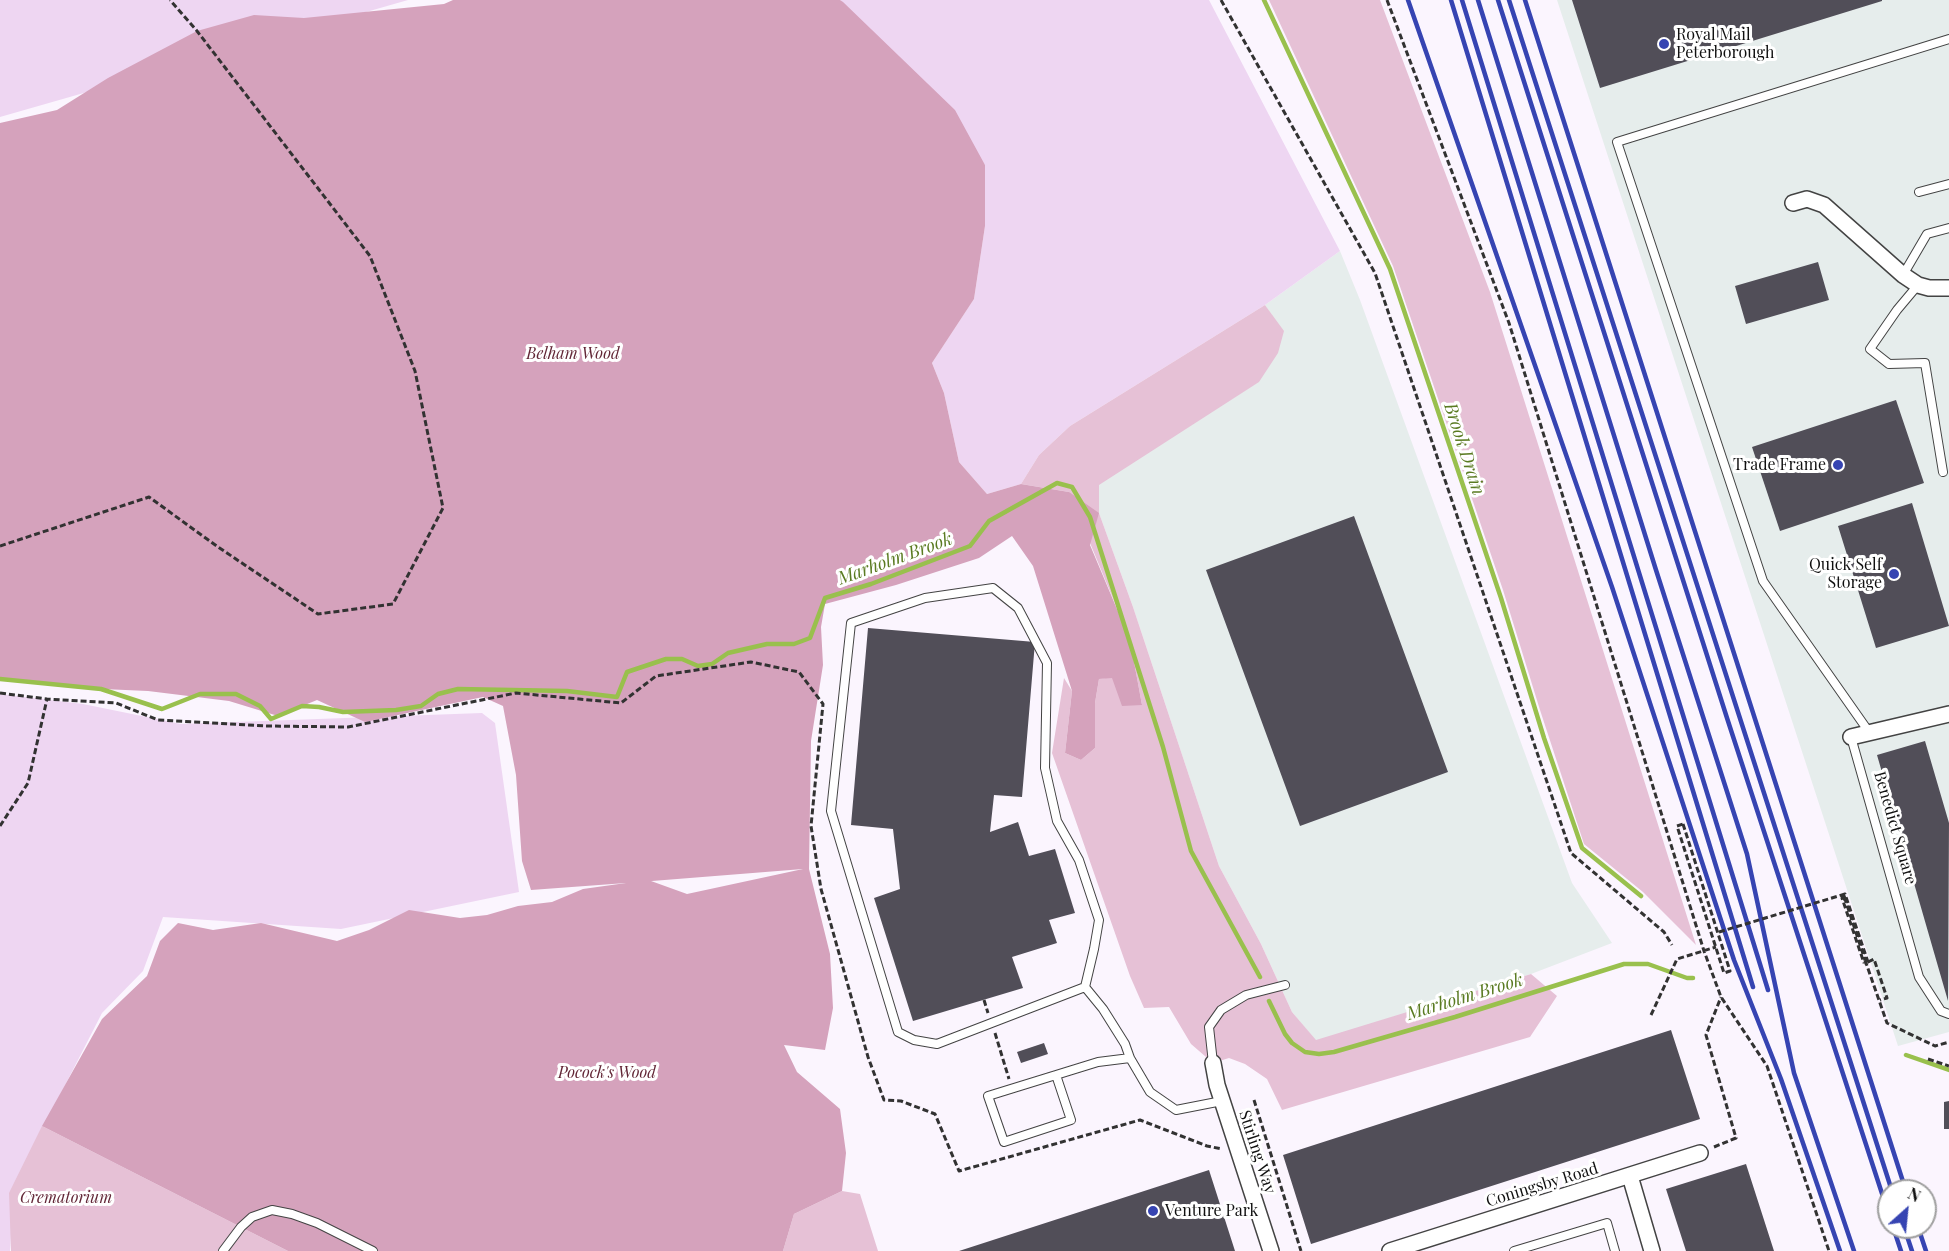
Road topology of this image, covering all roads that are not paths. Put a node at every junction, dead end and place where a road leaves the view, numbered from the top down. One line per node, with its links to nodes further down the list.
1 (1949, 39): 11 (lane)
2 (1949, 184): 3 (lane)
3 (1919, 192)
4 (1793, 203): 6 (street)
5 (1949, 228): 6 (lane)
6 (1903, 275): 7 (street)
7 (1918, 285): 8 (street); 9 (lane)
8 (1949, 288)
9 (1943, 472)
10 (1948, 717): 11 (street, Benedict Square)
11 (1869, 732): 12 (street, Benedict Square)
12 (1851, 737): 15 (lane, Benedict Square)
13 (1285, 985): 17 (lane)
14 (1085, 987): 14 (lane); 16 (lane)
15 (1949, 1014)
16 (1130, 1058): 18 (lane); 19 (lane)
17 (1213, 1063): 19 (street, Stirling Way)
18 (1056, 1075): 18 (lane)
19 (1222, 1101): 25 (street, Stirling Way)
20 (1700, 1153): 21 (street, Coningsby Road)
21 (1630, 1176): 22 (street, Coningsby Road); 29 (street)
22 (1416, 1247): 26 (street, Coningsby Road)
23 (223, 1251): 24 (lane)
24 (372, 1251)
25 (1271, 1251)
26 (1390, 1251)
27 (1514, 1251): 28 (lane)
28 (1615, 1251)
29 (1652, 1251)

